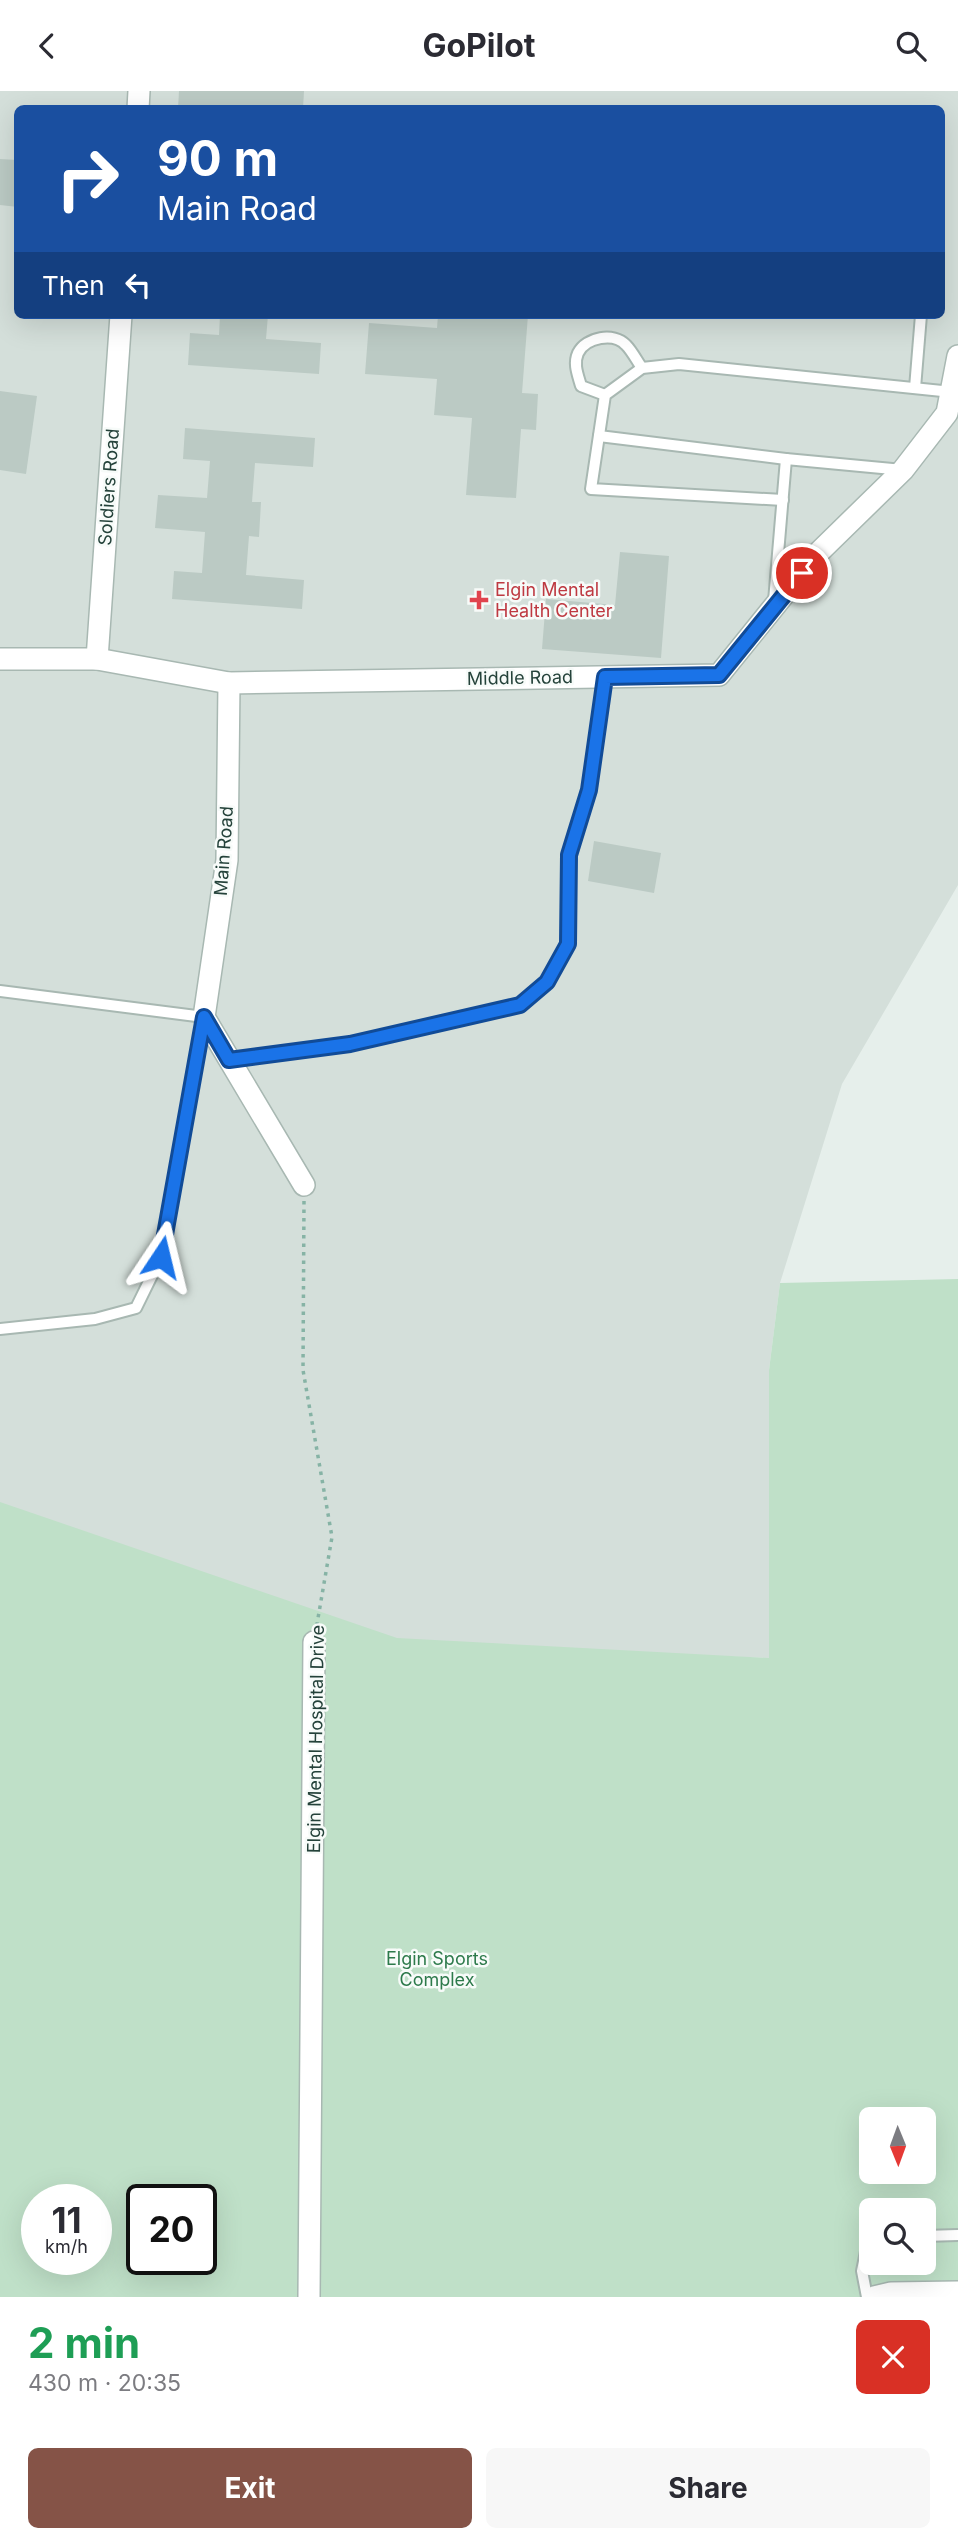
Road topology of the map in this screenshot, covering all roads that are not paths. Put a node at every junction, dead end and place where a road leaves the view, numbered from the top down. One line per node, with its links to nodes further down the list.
1 (121, 319): 15 (street, Soldiers Road)
2 (921, 319): 5 (lane)
3 (958, 356): 6 (street, Middle Road)
4 (642, 368): 5 (lane); 7 (lane); 7 (lane)
5 (915, 388): 6 (lane)
6 (953, 392): 8 (street, Middle Road)
7 (605, 395): 9 (lane)
8 (952, 414): 11 (street, Middle Road)
9 (599, 436): 10 (lane); 12 (lane)
10 (786, 459): 11 (lane); 12 (lane)
11 (903, 470): 13 (street, Middle Road)
12 (783, 500): 13 (lane)
13 (774, 607): 16 (street, Middle Road)
14 (0, 659): 15 (street, Middle Road)
15 (97, 659): 17 (street, Middle Road)
16 (605, 677): 17 (street, Middle Road); 20 (lane)
17 (229, 683): 19 (street, Main Road)
18 (0, 992): 19 (lane)
19 (204, 1017): 20 (street); 22 (lane)
20 (229, 1060): 21 (street)
21 (304, 1185)
22 (0, 1329)
23 (314, 1642): 28 (street, Elgin Mental Hospital Drive)
24 (958, 2235): 25 (lane)
25 (936, 2236)
26 (863, 2275): 29 (lane)
27 (958, 2292): 30 (street)
28 (309, 2297)
29 (867, 2297)
30 (874, 2297)

